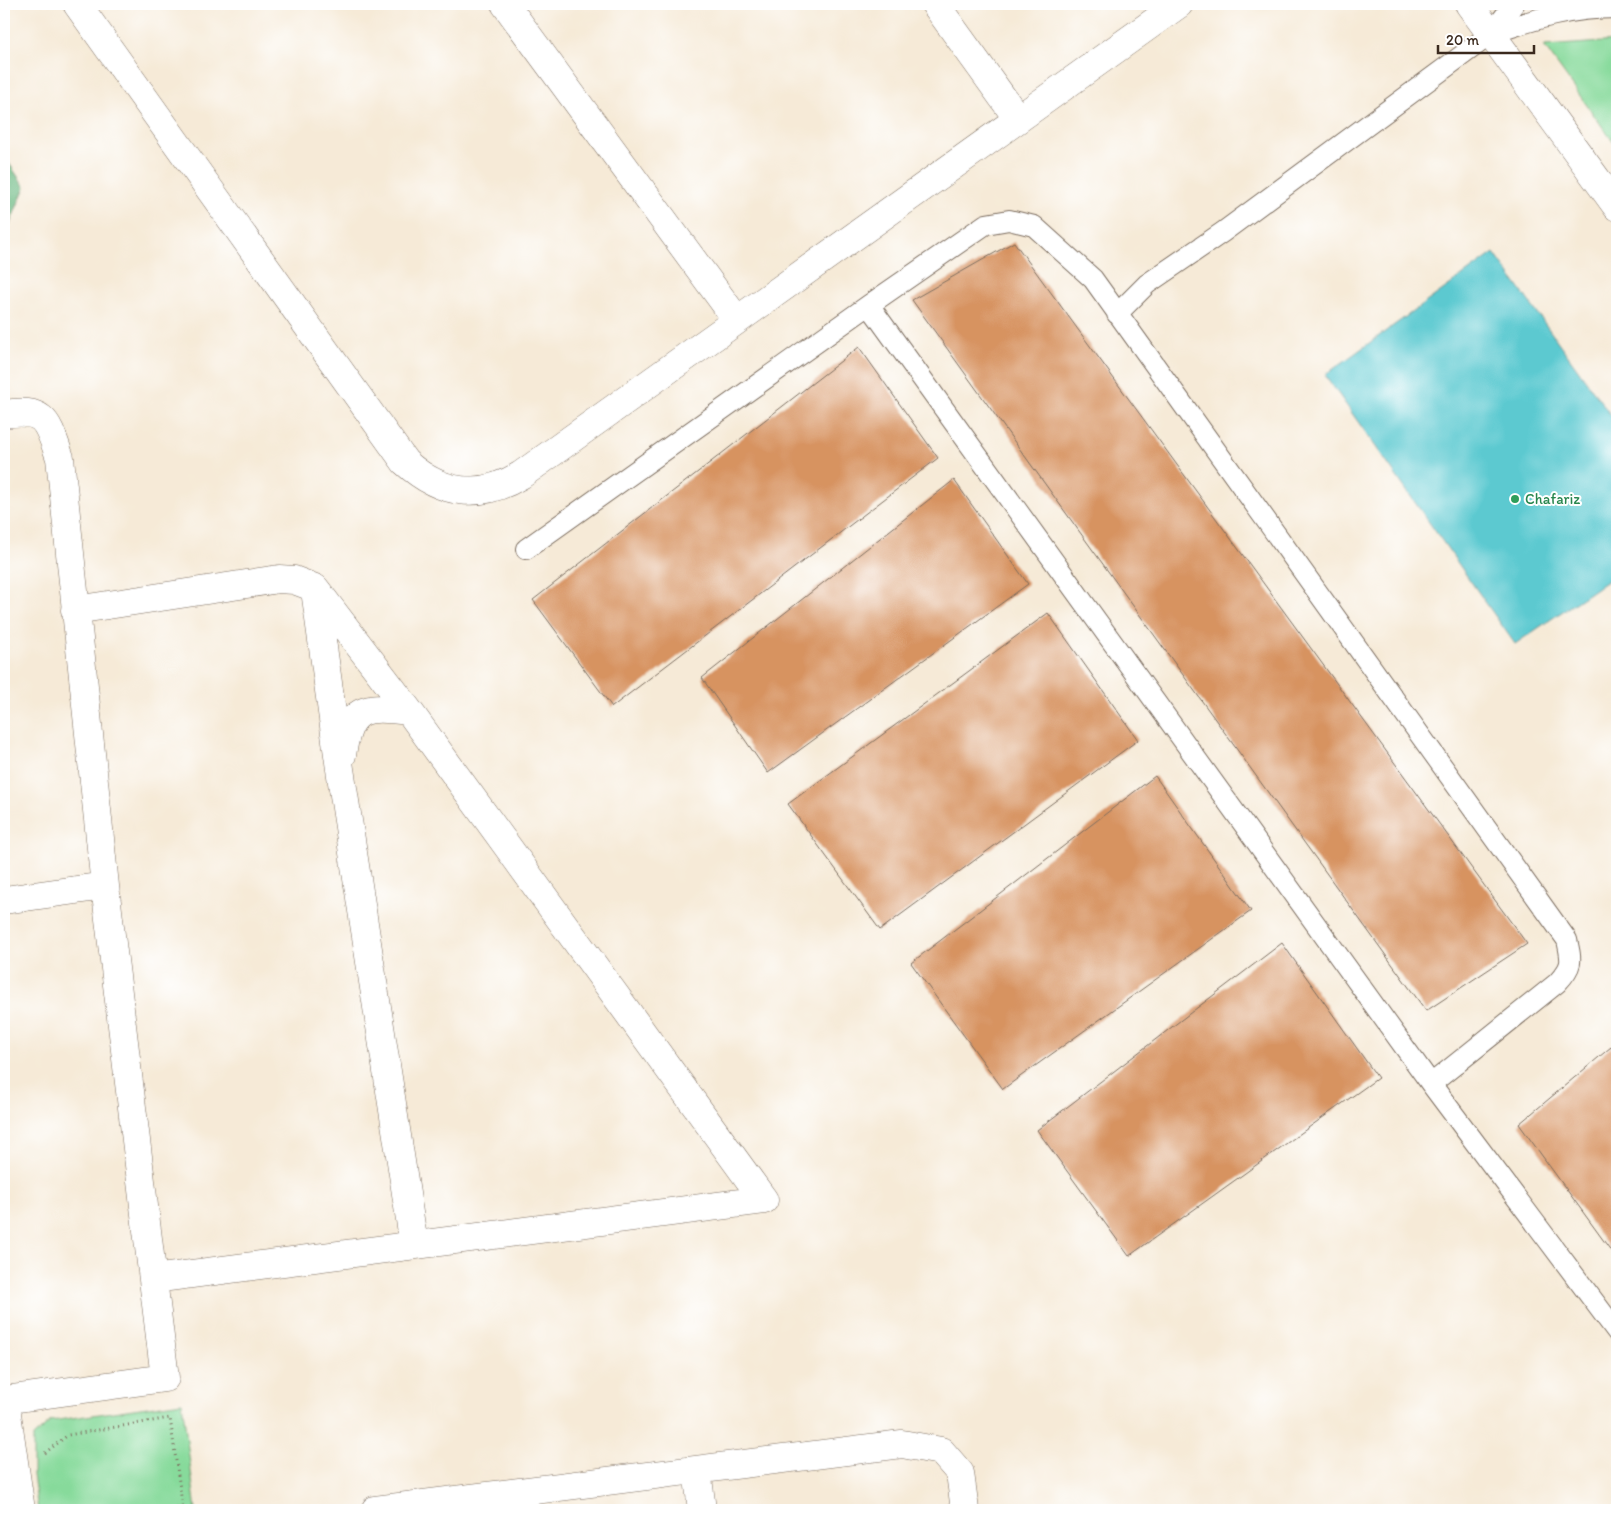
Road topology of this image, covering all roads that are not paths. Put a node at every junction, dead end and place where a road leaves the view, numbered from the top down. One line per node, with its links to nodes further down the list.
1 (77, 4): 13 (street)
2 (505, 4): 13 (street)
3 (935, 4): 9 (street)
4 (1179, 4): 9 (street)
5 (1469, 4): 8 (street)
6 (1514, 4): 8 (lane)
7 (1617, 8): 8 (lane)
8 (1491, 34): 10 (street); 12 (lane)
9 (1018, 119): 13 (street)
10 (1617, 207)
11 (869, 305): 12 (lane); 15 (lane); 22 (lane)
12 (1117, 314): 22 (lane)
13 (737, 320)
14 (14, 412): 17 (street)
15 (526, 549)
16 (315, 588): 17 (street); 18 (street); 19 (street)
17 (75, 610): 20 (street)
18 (409, 711): 19 (street); 23 (street)
19 (340, 769): 23 (street)
20 (105, 886): 21 (street); 24 (street)
21 (4, 900)
22 (1431, 1084): 25 (lane)
23 (414, 1246): 24 (street)
24 (154, 1279): 26 (street)
25 (1617, 1332)
26 (4, 1400): 29 (street)
27 (697, 1470): 28 (street); 31 (street); 32 (street)
28 (460, 1505): 30 (street)
29 (21, 1510)
30 (375, 1510)
31 (702, 1510)
32 (965, 1510)

